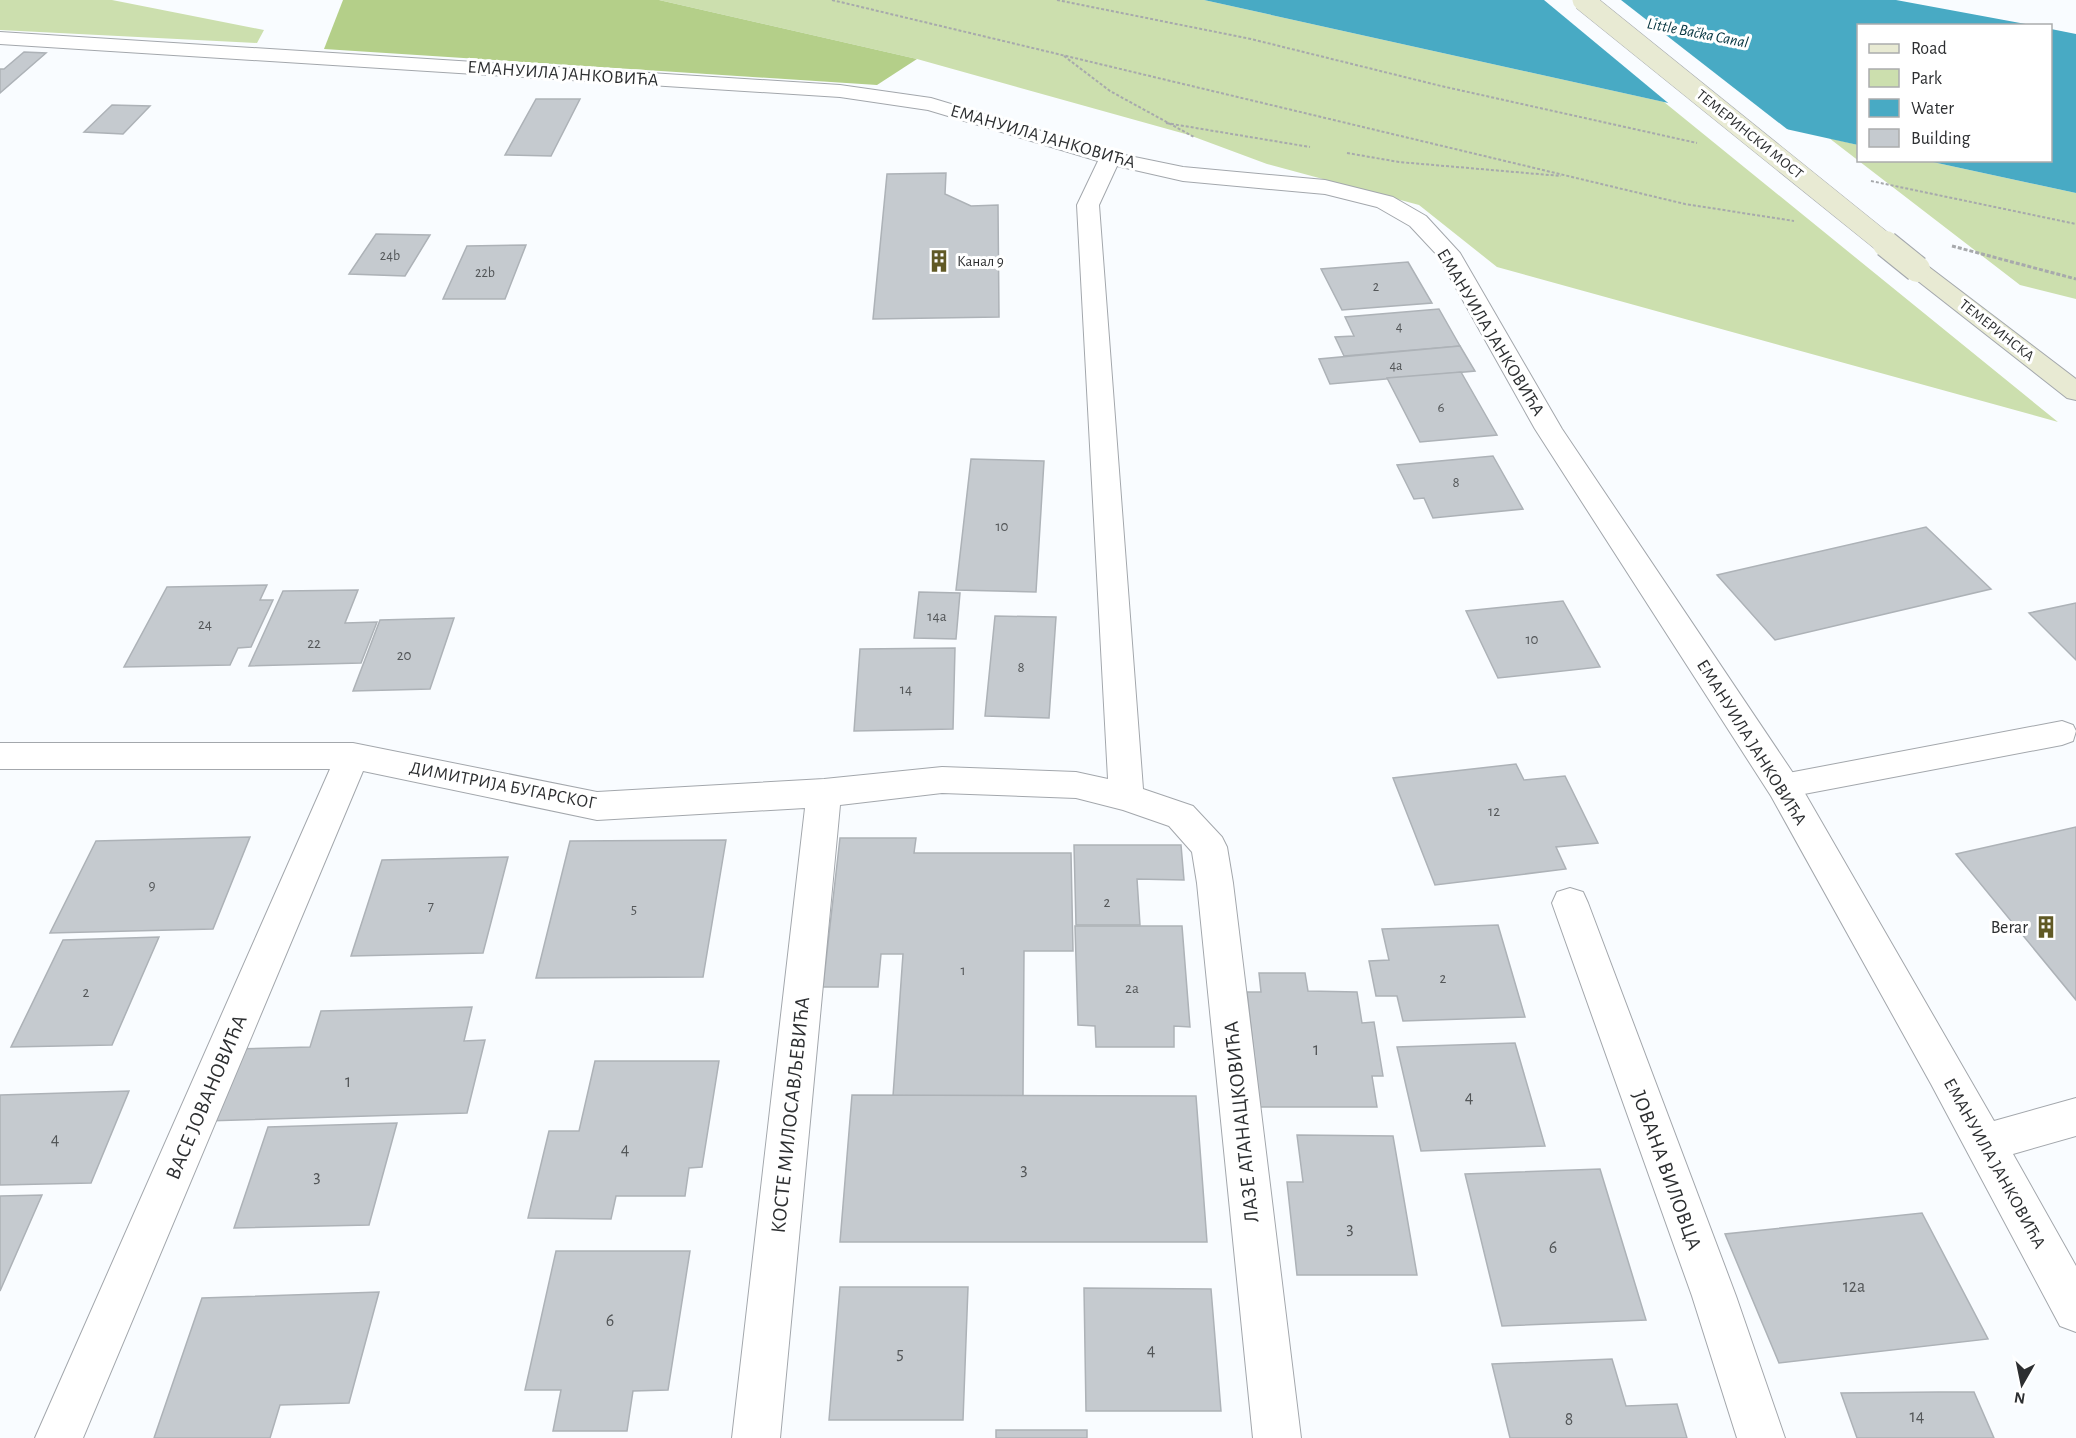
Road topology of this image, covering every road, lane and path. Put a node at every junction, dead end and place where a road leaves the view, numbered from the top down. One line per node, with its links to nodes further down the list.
1 (832, 0): 5 (path)
2 (1057, 0): 8 (path)
3 (1582, 0): 17 (main road, ТЕМЕРИНСКИ МОСТ, bridge)
4 (0, 38): 11 (street, ЕМАНУИЛА ЈАНКОВИЋА)
5 (1063, 56): 6 (path); 12 (path)
6 (1166, 123): 7 (path); 9 (path)
7 (1198, 139)
8 (1706, 145)
9 (1318, 148)
10 (1341, 152): 12 (path)
11 (1110, 158): 23 (street, ЕМАНУИЛА ЈАНКОВИЋА); 25 (street)
12 (1573, 177): 14 (path)
13 (1870, 180): 15 (path)
14 (1804, 223)
15 (2076, 224)
16 (1946, 245): 18 (path)
17 (1917, 269): 19 (main road, ТЕМЕРИНСКА)
18 (2076, 280)
19 (2076, 392)
20 (2062, 733): 23 (lane)
21 (0, 756): 22 (street, ДИМИТРИЈА БУГАРСКОГ)
22 (353, 756): 24 (street, ДИМИТРИЈА БУГАРСКОГ); 31 (street, ВАСЕ ЈОВАНОВИЋА)
23 (1783, 786): 29 (street, ЕМАНУИЛА ЈАНКОВИЋА)
24 (824, 793): 25 (street, ДИМИТРИЈА БУГАРСКОГ); 32 (street, КОСТЕ МИЛОСАВЉЕВИЋА)
25 (1126, 797): 26 (street, ДИМИТРИЈА БУГАРСКОГ)
26 (1181, 816): 33 (street, ЛАЗЕ АТАНАЦКОВИЋА)
27 (1570, 903): 34 (street, ЈОВАНА ВИЛОВЦА)
28 (2076, 1117): 29 (street)
29 (1985, 1143): 30 (street, ЕМАНУИЛА ЈАНКОВИЋА)
30 (2076, 1310)
31 (59, 1438)
32 (756, 1438)
33 (1277, 1438)
34 (1761, 1438)

